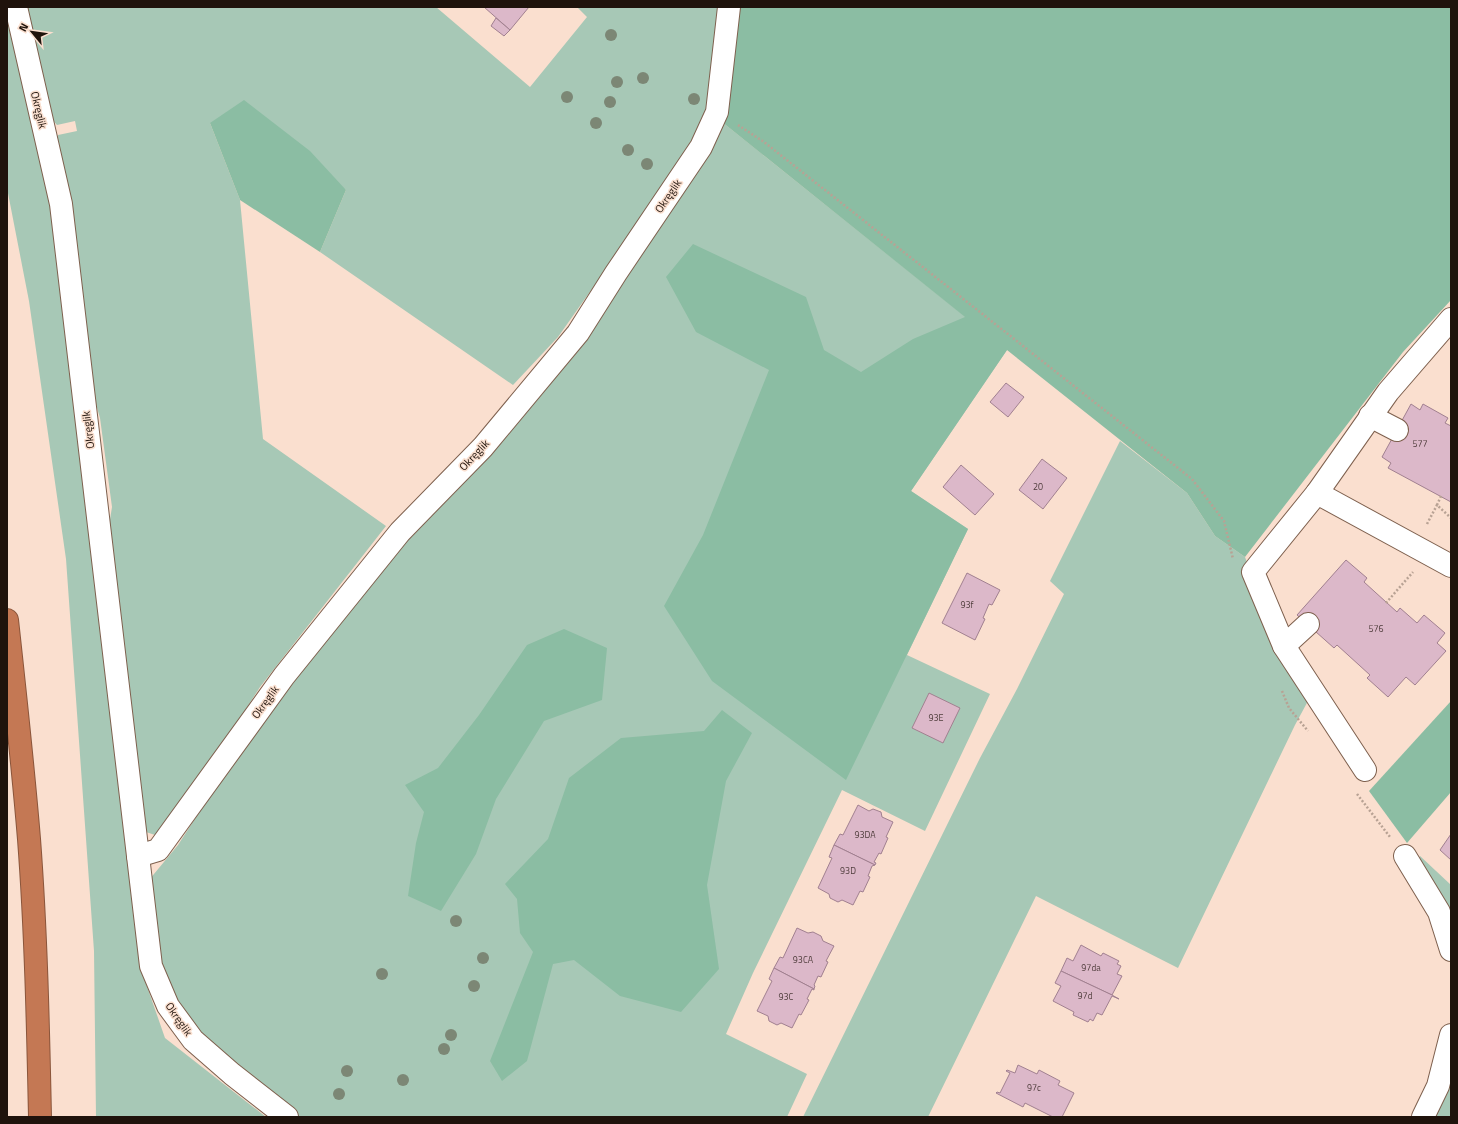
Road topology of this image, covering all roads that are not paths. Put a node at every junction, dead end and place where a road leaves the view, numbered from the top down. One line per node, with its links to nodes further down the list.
1 (16, 7): 12 (street, Okręglik)
2 (729, 7): 12 (street, Okręglik)
3 (1451, 319): 4 (street)
4 (1370, 416): 5 (street); 6 (street)
5 (1397, 430)
6 (1317, 493): 7 (street); 10 (street)
7 (1451, 566)
8 (7, 620): 16 (highway)
9 (1308, 624): 10 (street)
10 (1284, 646): 11 (street)
11 (1365, 770)
12 (138, 856): 17 (street, Okręglik)
13 (1405, 856): 14 (street)
14 (1451, 950)
15 (1451, 1035): 18 (street)
16 (40, 1117)
17 (287, 1117)
18 (1423, 1117)

